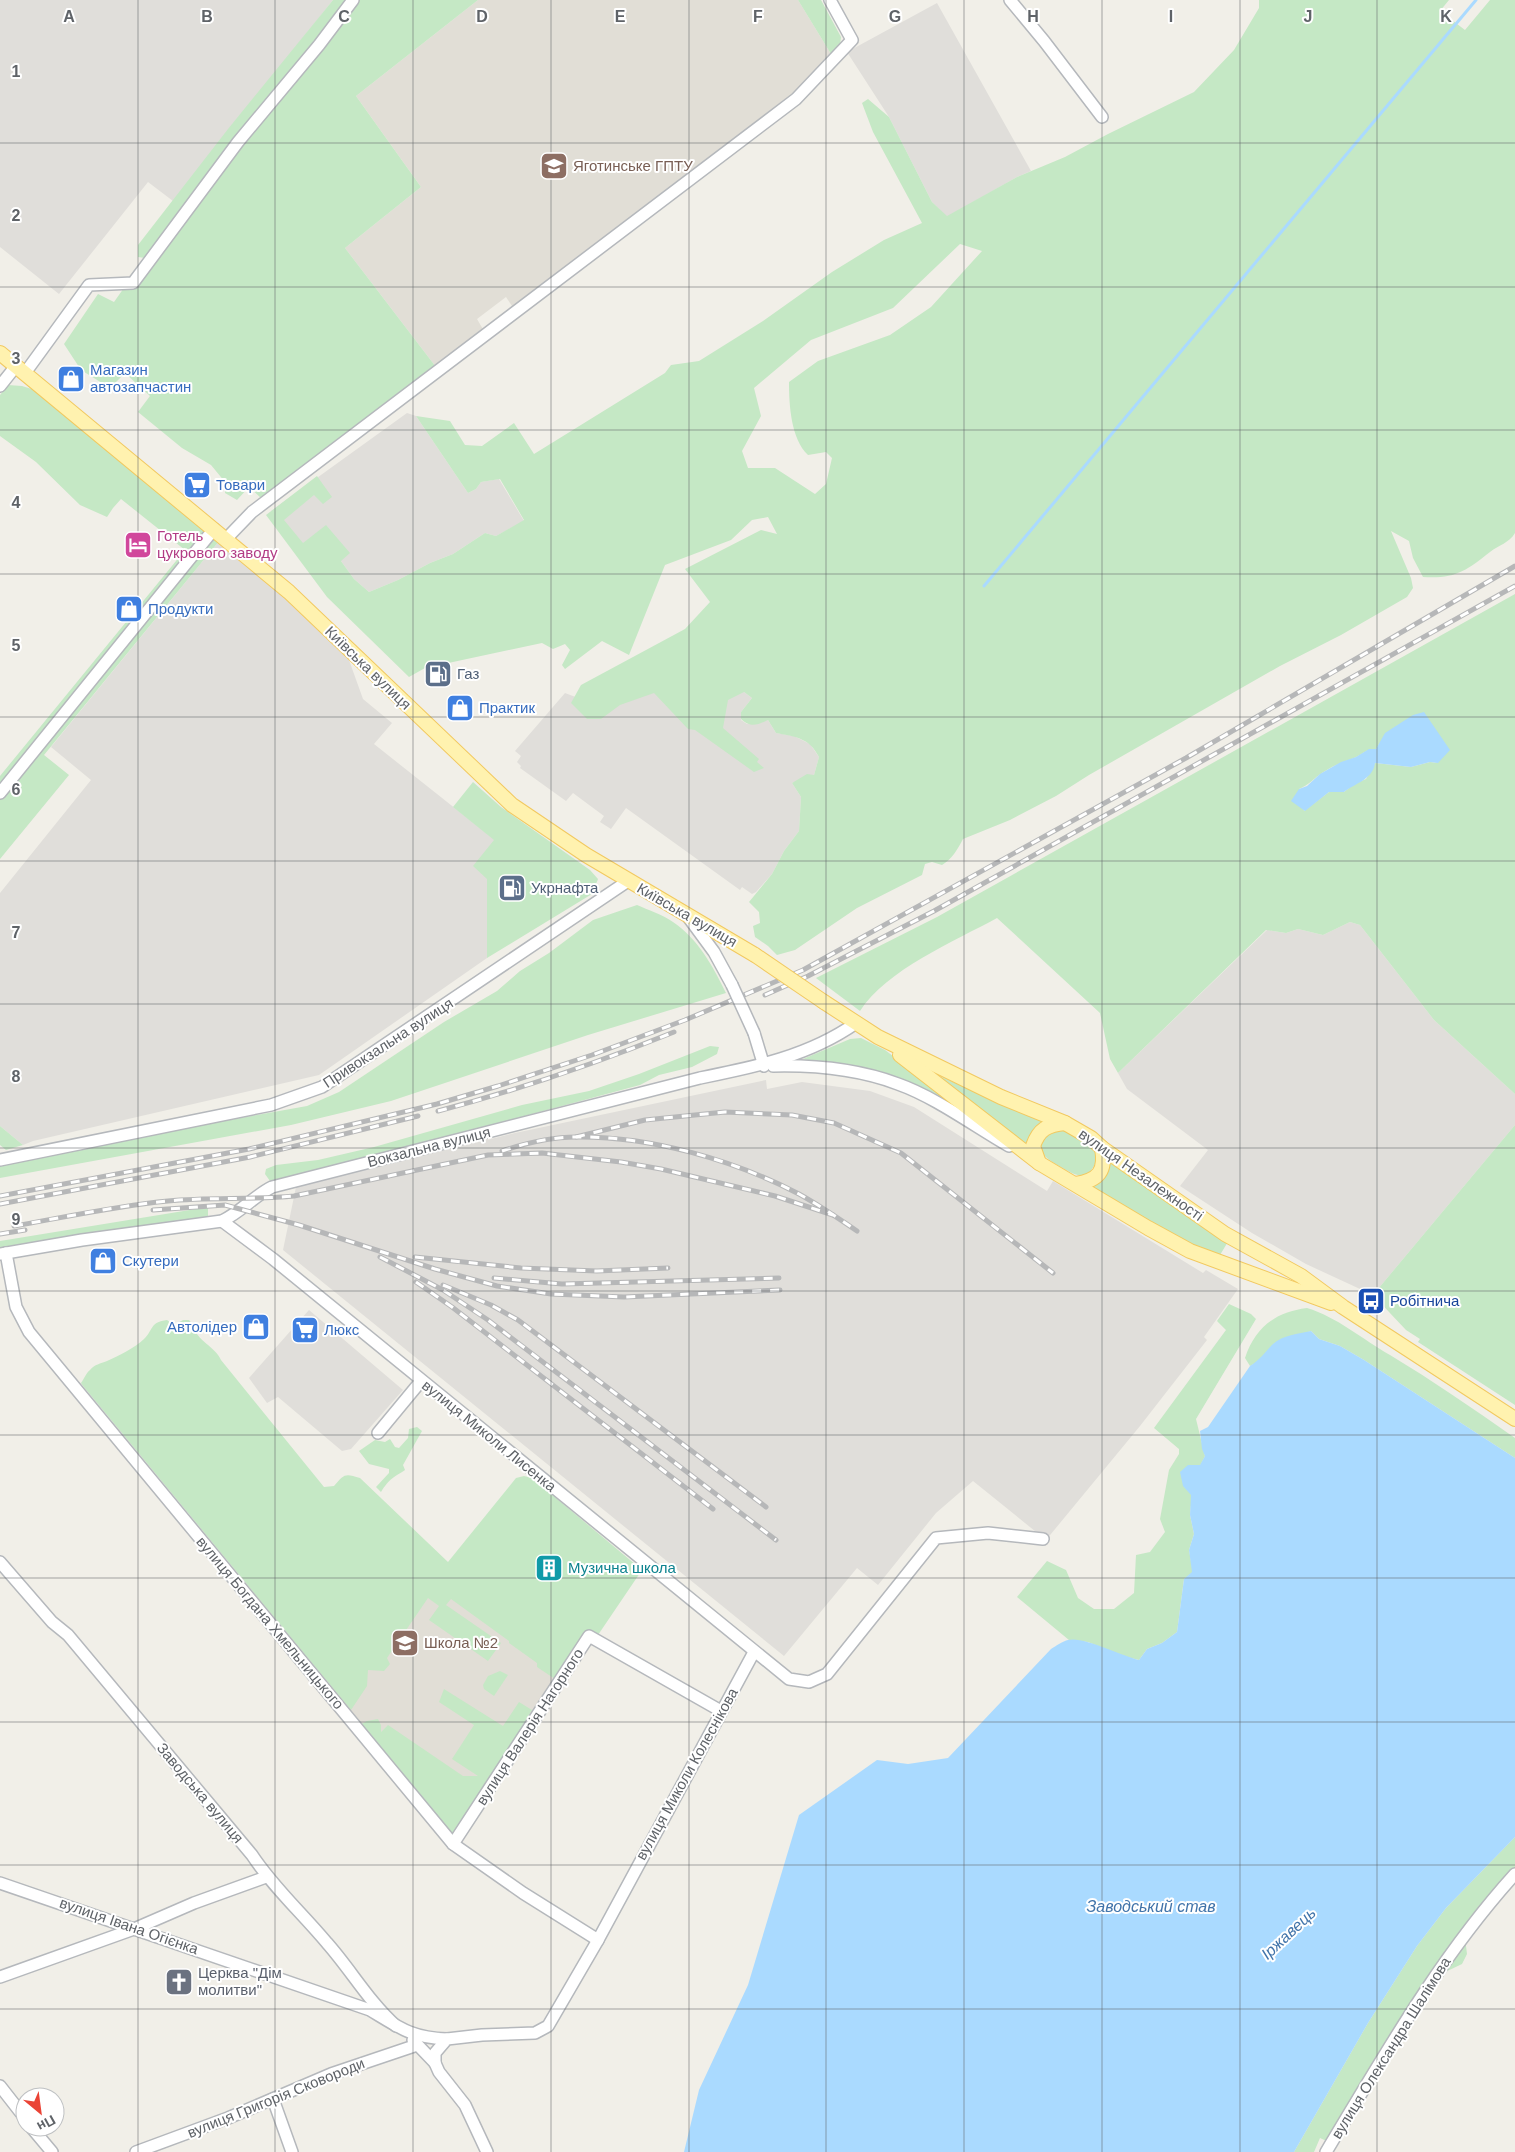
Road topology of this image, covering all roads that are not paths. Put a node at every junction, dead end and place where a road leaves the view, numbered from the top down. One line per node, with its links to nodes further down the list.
1 (353, 0): 6 (street)
2 (830, 0): 9 (street)
3 (1010, 0): 4 (street)
4 (1102, 117)
5 (0, 353): 6 (main road, Київська вулиця)
6 (20, 369): 7 (street); 8 (main road, Київська вулиця)
7 (0, 386)
8 (214, 529): 9 (main road, Київська вулиця); 10 (street)
9 (226, 539): 11 (main road, Київська вулиця)
10 (0, 793)
11 (628, 881): 12 (main road, Київська вулиця); 19 (street, Привокзальна вулиця)
12 (685, 912): 13 (main road, Київська вулиця, bridge); 16 (street, bridge)
13 (824, 1002): 14 (main road, вулиця Незалежності)
14 (856, 1023): 15 (main road, вулиця Незалежності); 16 (street, Вокзальна вулиця)
15 (878, 1038): 17 (main road, вулиця Незалежності); 20 (main road, вулиця Незалежності)
16 (764, 1066): 20 (street); 22 (street, Вокзальна вулиця)
17 (1065, 1123): 18 (main road, вулиця Незалежності); 20 (main road)
18 (1102, 1148): 21 (main road); 24 (main road, вулиця Незалежності)
19 (0, 1160)
20 (1039, 1164): 21 (main road, вулиця Незалежності)
21 (1076, 1184): 24 (main road, вулиця Незалежності)
22 (222, 1221): 23 (street, Вокзальна вулиця); 25 (street, вулиця Миколи Лисенка)
23 (3, 1254): 32 (street, вулиця Богдана Хмельницького)
24 (1343, 1307): 26 (main road, вулиця Незалежності)
25 (421, 1381): 27 (street); 30 (street, вулиця Миколи Лисенка)
26 (1515, 1419)
27 (378, 1433)
28 (1043, 1539): 30 (street)
29 (0, 1562): 34 (street, Заводська вулиця)
30 (754, 1652): 31 (street, вулиця Миколи Колеснікова)
31 (721, 1711): 32 (street, вулиця Валерія Нагорного); 37 (street, вулиця Миколи Колеснікова)
32 (453, 1844): 37 (street, вулиця Богдана Хмельницького)
33 (1515, 1874): 52 (street, вулиця Олександра Шалімова)
34 (266, 1876): 36 (street); 39 (street, Заводська вулиця)
35 (0, 1882): 36 (street, вулиця Івана Огієнка)
36 (134, 1929): 38 (street); 39 (street, вулиця Івана Огієнка)
37 (598, 1940): 41 (street, вулиця Миколи Колеснікова)
38 (0, 1977)
39 (396, 2026): 40 (street)
40 (409, 2034): 41 (street, вулиця Миколи Колеснікова); 42 (street)
41 (445, 2041): 43 (street)
42 (417, 2045): 43 (street); 45 (street, вулиця Григорія Сковороди)
43 (434, 2063): 51 (street)
44 (0, 2086): 46 (street)
45 (273, 2099): 49 (street, вулиця Григорія Сковороди); 50 (street)
46 (15, 2104)
47 (39, 2137): 48 (street)
48 (52, 2152)
49 (136, 2152)
50 (292, 2152)
51 (487, 2152)
52 (1326, 2152)

